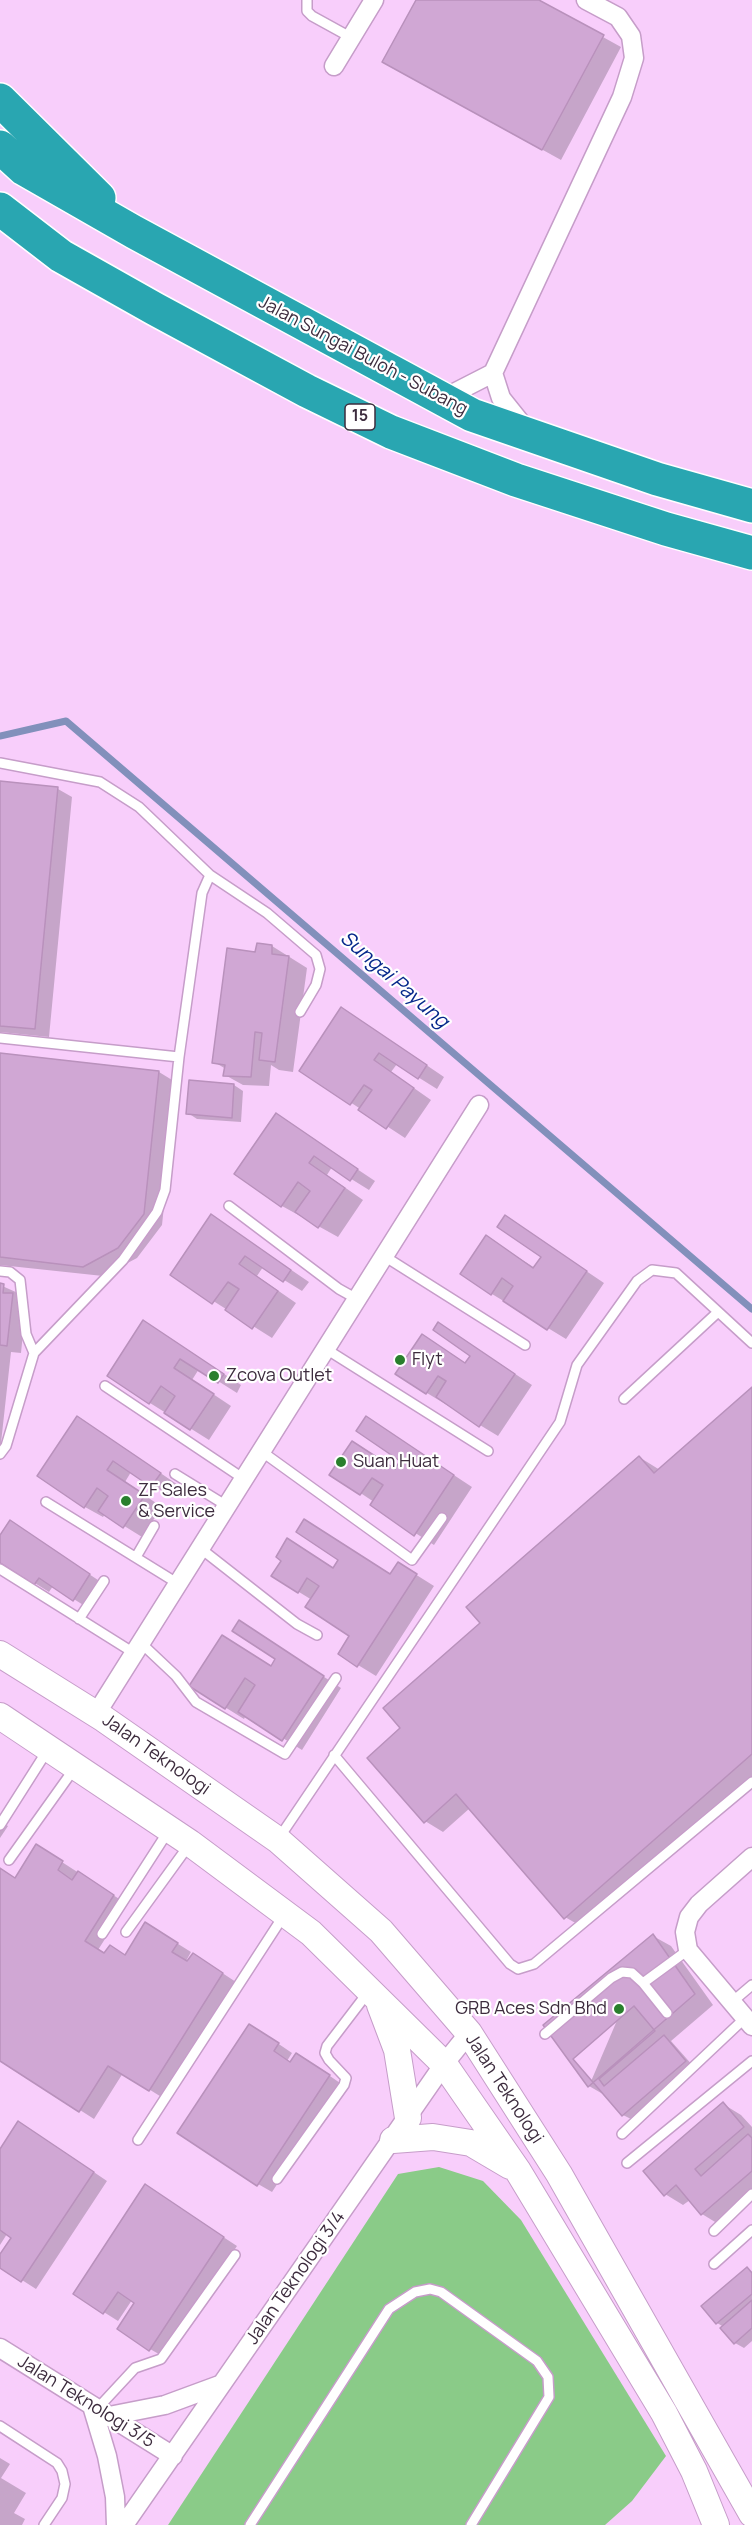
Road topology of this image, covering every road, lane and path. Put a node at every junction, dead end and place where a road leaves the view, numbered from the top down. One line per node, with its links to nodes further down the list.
1 (307, 0): 4 (lane)
2 (374, 0): 4 (street)
3 (586, 0): 10 (street)
4 (352, 38): 5 (street)
5 (334, 66)
6 (0, 100): 9 (highway)
7 (0, 147): 9 (highway, Jalan Sungai Buloh - Subang)
8 (0, 209): 14 (highway, 15)
9 (135, 232): 11 (highway, Jalan Sungai Buloh - Subang)
10 (493, 374): 11 (street); 12 (street)
11 (418, 387): 12 (highway, Jalan Sungai Buloh - Subang)
12 (532, 435): 13 (highway, Jalan Sungai Buloh - Subang)
13 (752, 506)
14 (752, 553)
15 (0, 764): 16 (lane)
16 (210, 875): 17 (lane); 19 (lane)
17 (300, 1012)
18 (0, 1038): 19 (lane)
19 (179, 1057): 29 (lane)
20 (479, 1105): 22 (street)
21 (229, 1206): 24 (lane)
22 (384, 1256): 24 (street); 27 (lane)
23 (0, 1271): 29 (lane)
24 (357, 1299): 28 (street)
25 (718, 1312): 26 (lane); 31 (lane); 54 (lane)
26 (752, 1343)
27 (525, 1345)
28 (326, 1349): 32 (lane); 33 (street)
29 (34, 1353): 34 (lane)
30 (105, 1386): 36 (lane)
31 (624, 1399)
32 (488, 1450)
33 (261, 1451): 36 (street); 39 (lane)
34 (0, 1454)
35 (175, 1474): 38 (lane)
36 (244, 1479): 38 (street)
37 (46, 1502): 42 (lane)
38 (227, 1506): 41 (street)
39 (442, 1518)
40 (154, 1526): 42 (lane)
41 (200, 1548): 45 (street); 47 (lane)
42 (136, 1557): 45 (lane)
43 (0, 1569): 46 (lane)
44 (104, 1581): 46 (lane)
45 (177, 1583): 48 (street)
46 (79, 1619): 48 (lane)
47 (317, 1635)
48 (137, 1648): 50 (lane); 51 (street)
49 (0, 1654): 51 (street, Jalan Teknologi)
50 (336, 1678)
51 (96, 1714): 59 (street, Jalan Teknologi)
52 (0, 1716): 53 (street, Jalan Teknologi)
53 (48, 1748): 55 (street, Jalan Teknologi); 57 (lane)
54 (334, 1755): 56 (lane); 59 (lane)
55 (76, 1766): 58 (street, Jalan Teknologi); 61 (lane)
56 (752, 1782)
57 (0, 1825)
58 (180, 1836): 62 (street, Jalan Teknologi); 63 (lane); 64 (lane)
59 (278, 1840): 72 (street, Jalan Teknologi)
60 (752, 1857): 65 (street)
61 (9, 1860)
62 (285, 1913): 68 (street, Jalan Teknologi); 78 (lane)
63 (126, 1932)
64 (102, 1934)
65 (688, 1950): 66 (lane); 69 (street)
66 (643, 1983): 70 (lane); 73 (lane)
67 (752, 1985): 69 (lane)
68 (373, 1992): 75 (street, Jalan Teknologi); 76 (street); 82 (lane)
69 (732, 2002): 71 (street)
70 (667, 2013)
71 (748, 2022): 77 (lane)
72 (469, 2033): 75 (street, Jalan Teknologi 3/4); 93 (street, Jalan Teknologi)
73 (545, 2034)
74 (752, 2061): 80 (lane)
75 (444, 2064): 76 (street, Jalan Teknologi 3/4); 81 (street, Jalan Teknologi)
76 (408, 2118): 79 (street, Jalan Teknologi 3/4)
77 (622, 2134)
78 (138, 2140)
79 (393, 2140): 81 (street); 89 (street, Jalan Teknologi 3/4)
80 (627, 2163)
81 (518, 2171): 94 (street, Jalan Teknologi)
82 (277, 2179)
83 (752, 2194): 85 (lane)
84 (752, 2230): 87 (lane)
85 (714, 2231)
86 (235, 2255): 90 (lane)
87 (714, 2264)
88 (0, 2348): 90 (street, Jalan Teknologi 3/5)
89 (222, 2384): 90 (street); 92 (street, Jalan Teknologi 3/4)
90 (99, 2410): 92 (street, Jalan Teknologi 3/5); 99 (street)
91 (0, 2426): 98 (lane)
92 (172, 2456): 100 (street, Jalan Teknologi 3/4)
93 (723, 2462): 95 (street); 96 (street, Jalan Teknologi)
94 (694, 2471): 97 (street); 103 (street, Jalan Teknologi)
95 (752, 2476)
96 (752, 2514)
97 (752, 2524)
98 (44, 2525)
99 (116, 2525)
100 (124, 2525)
101 (250, 2525): 102 (lane)
102 (471, 2525)
103 (716, 2525)

